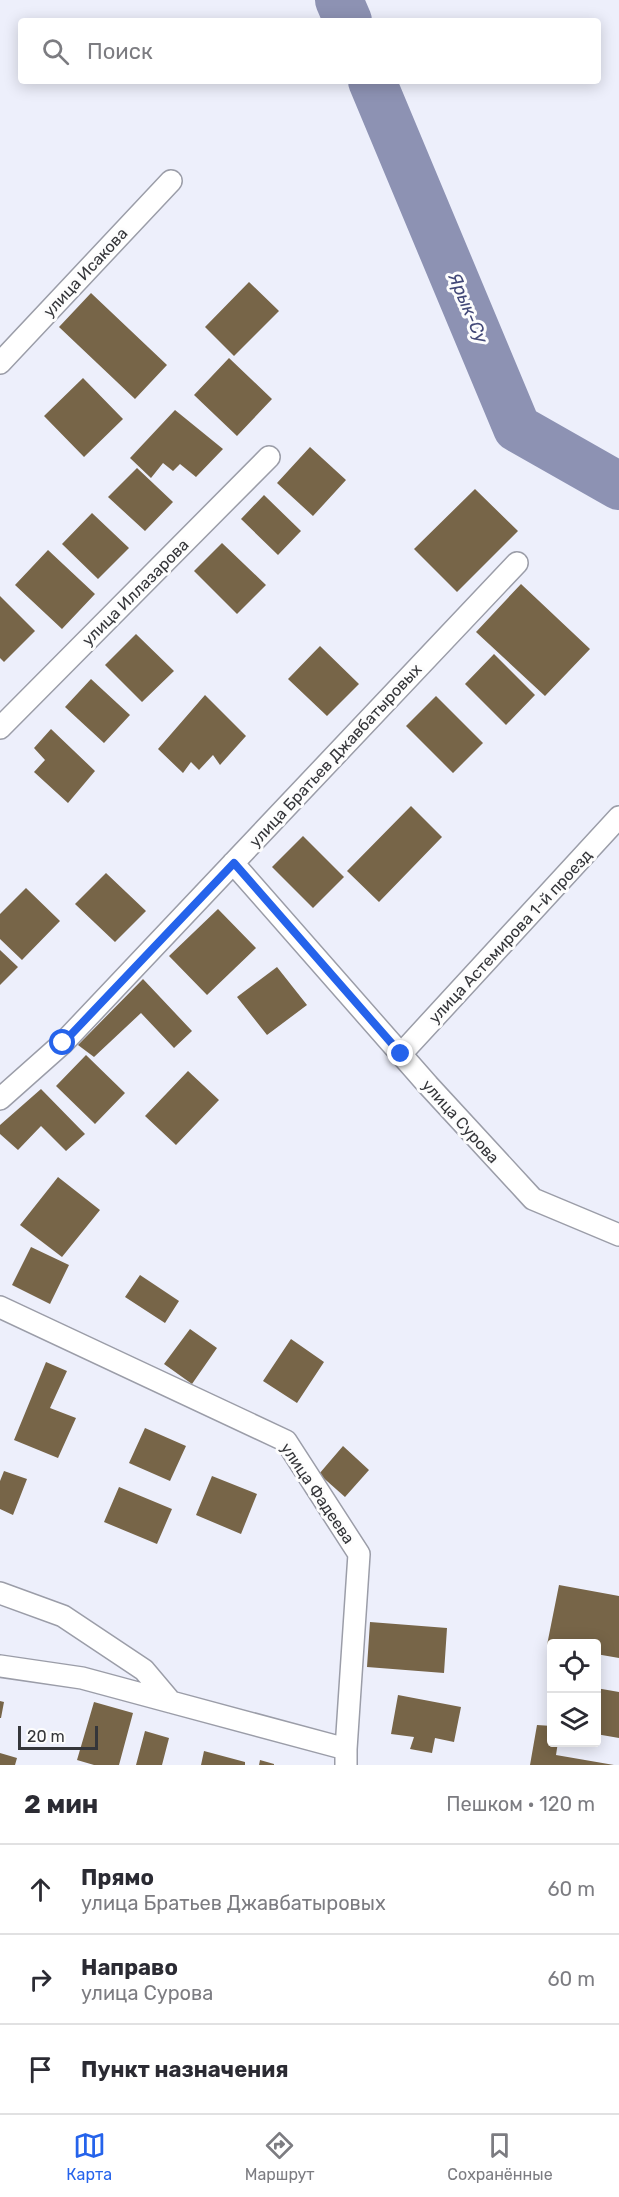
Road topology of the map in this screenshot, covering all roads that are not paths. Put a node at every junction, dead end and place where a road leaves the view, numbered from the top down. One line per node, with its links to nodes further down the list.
1 (171, 181): 2 (street, улица Исакова)
2 (0, 363)
3 (269, 457): 5 (street, улица Иллазарова)
4 (517, 563): 7 (street, улица Братьев Джавбатыровых)
5 (0, 728)
6 (619, 817): 8 (street, улица Астемирова 1-й проезд)
7 (234, 863): 8 (street, улица Сурова); 9 (street, улица Братьев Джавбатыровых)
8 (401, 1054): 10 (street, улица Сурова)
9 (0, 1099)
10 (619, 1235)
11 (0, 1307): 15 (street, улица Фадеева)
12 (0, 1593): 14 (street)
13 (0, 1666): 14 (street)
14 (171, 1702): 15 (street)
15 (346, 1757)

